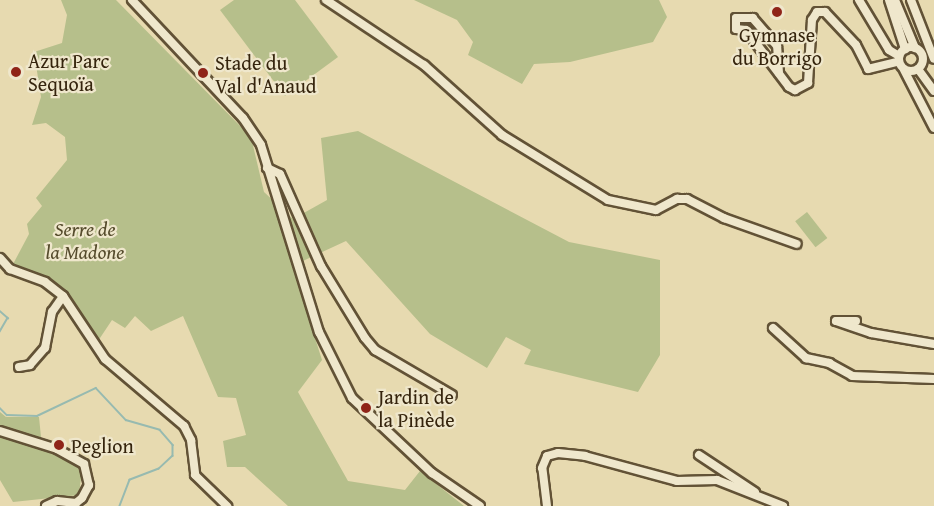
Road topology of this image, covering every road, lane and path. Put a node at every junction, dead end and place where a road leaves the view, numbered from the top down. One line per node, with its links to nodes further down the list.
1 (132, 0): 16 (street)
2 (326, 0): 17 (street)
3 (859, 0): 10 (street)
4 (889, 0): 8 (street)
5 (895, 0): 7 (street)
6 (910, 0): 9 (street)
7 (915, 48): 8 (street); 9 (street)
8 (905, 49): 10 (street)
9 (930, 57): 11 (street)
10 (899, 59): 12 (street); 13 (street)
11 (918, 69): 12 (street); 14 (street)
12 (904, 70): 15 (street)
13 (779, 73): 13 (street)
14 (934, 91)
15 (934, 128)
16 (267, 168): 25 (street); 31 (street)
17 (797, 244)
18 (0, 258): 19 (street)
19 (63, 296): 23 (street); 30 (street)
20 (856, 321): 22 (street)
21 (773, 328): 24 (street)
22 (934, 344)
23 (19, 367)
24 (934, 379)
25 (452, 395)
26 (0, 431): 29 (street)
27 (699, 455): 28 (street)
28 (755, 493): 32 (street); 33 (street)
29 (46, 506)
30 (227, 506)
31 (480, 506)
32 (547, 506)
33 (783, 506)

